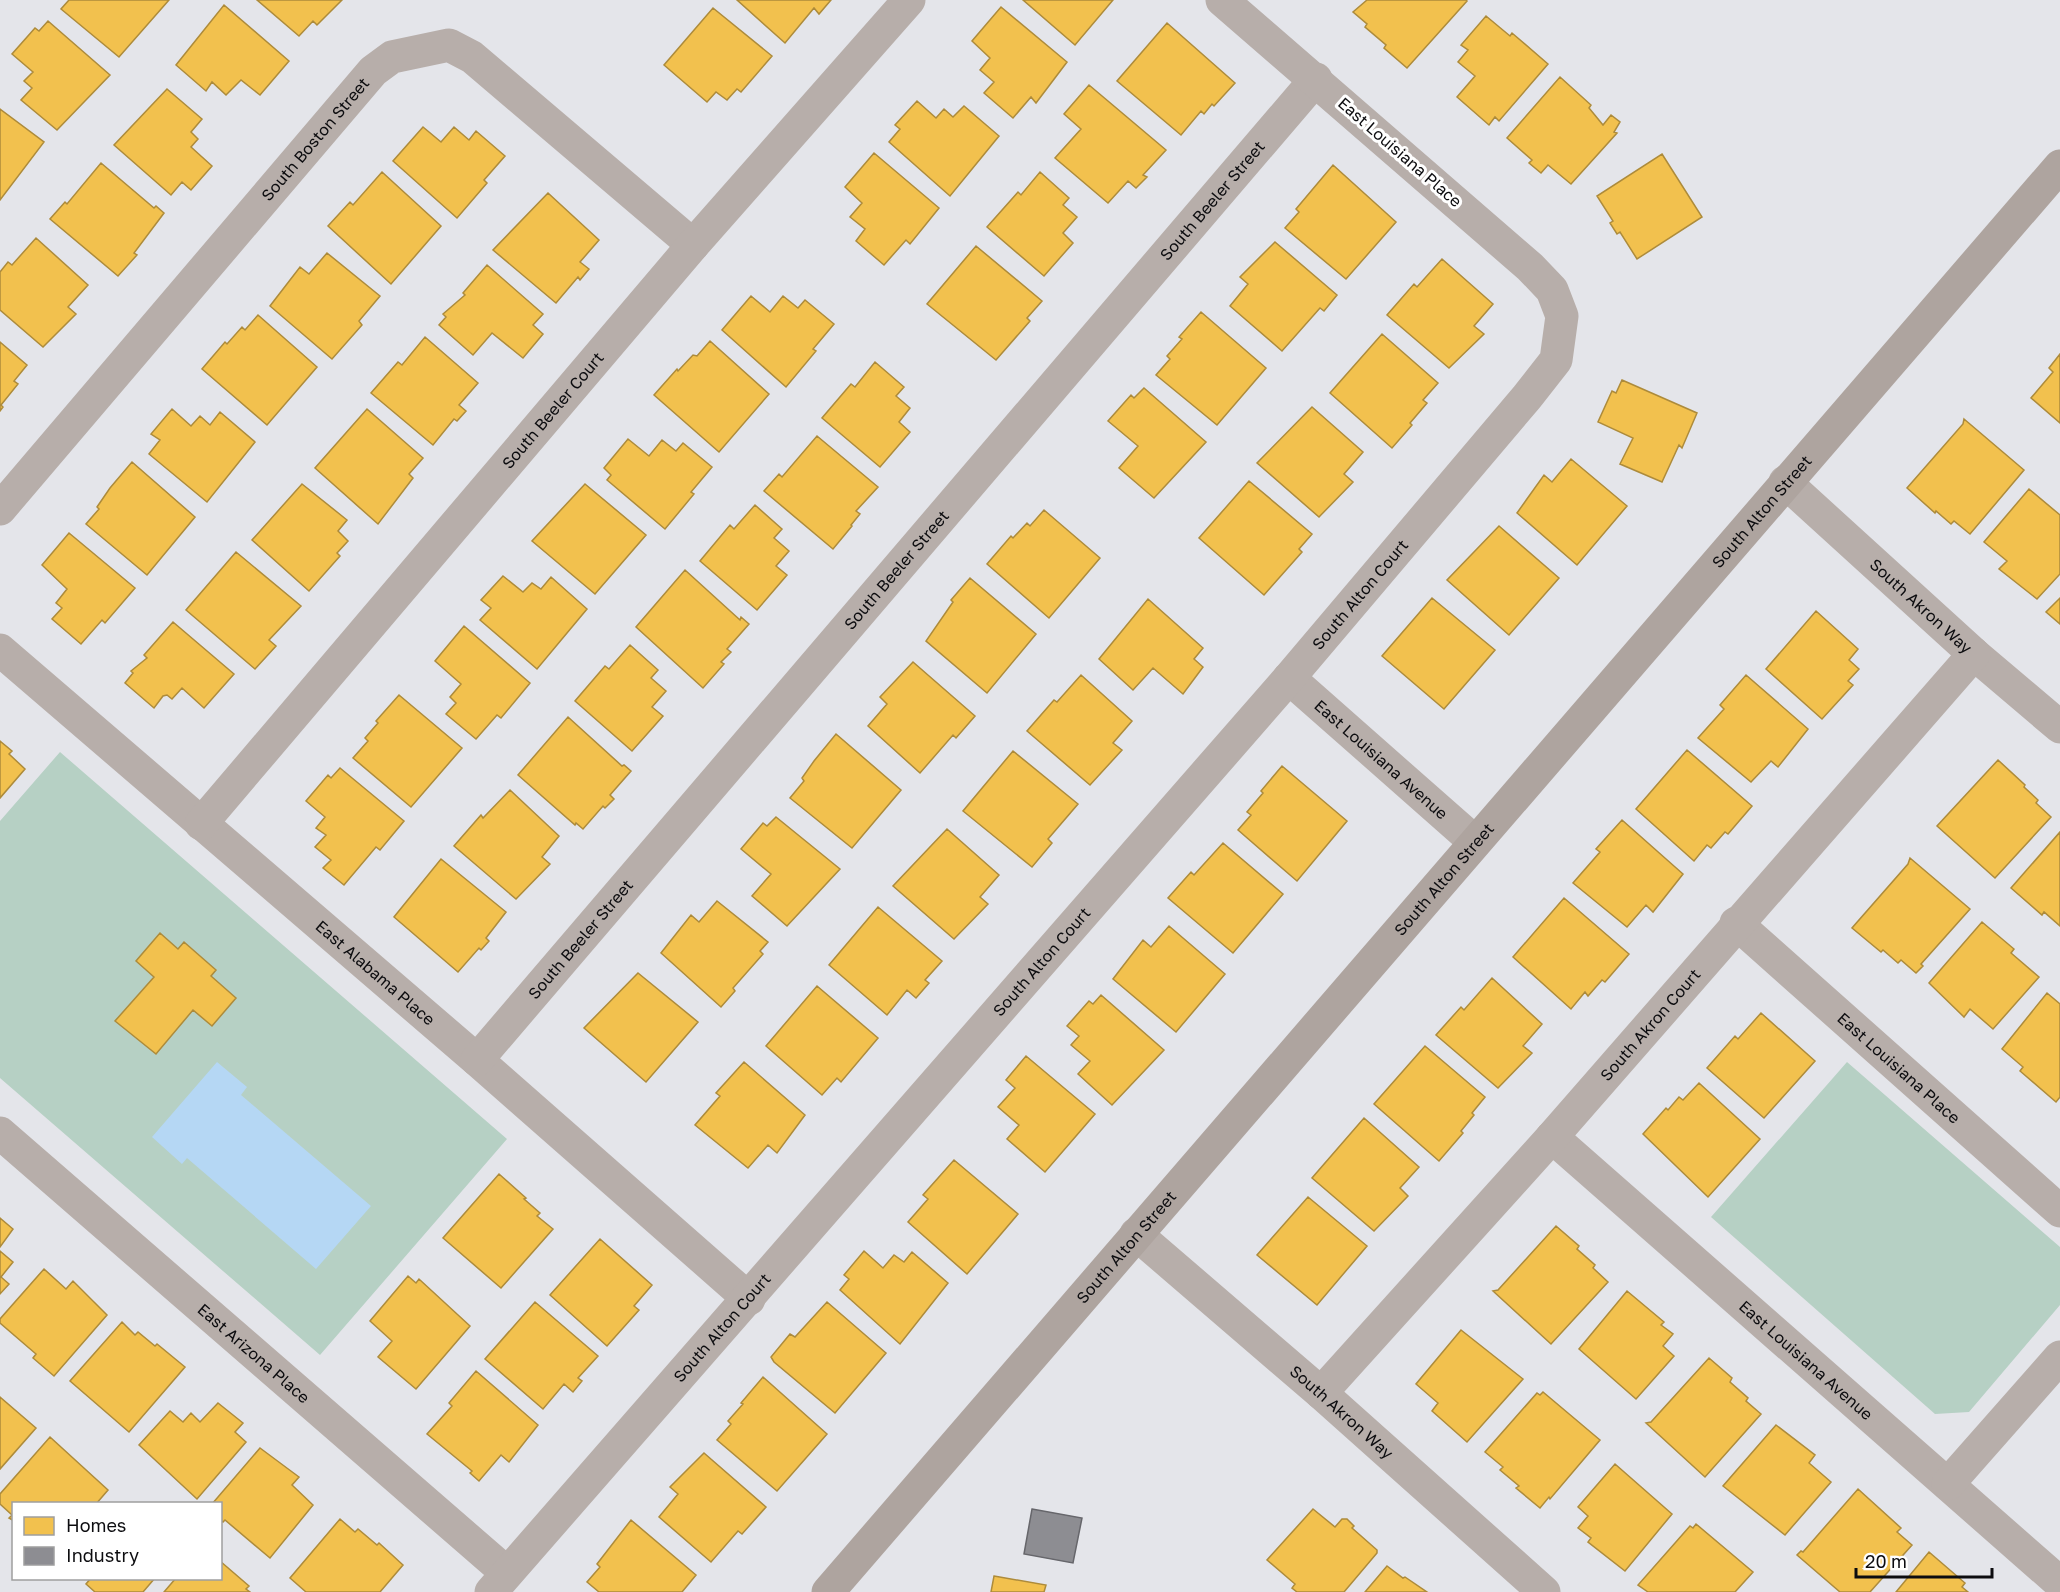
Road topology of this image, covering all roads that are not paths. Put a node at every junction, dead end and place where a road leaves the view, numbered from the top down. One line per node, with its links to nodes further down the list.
1 (909, 0): 5 (street, South Beeler Court)
2 (1222, 0): 3 (street, East Louisiana Place)
3 (1316, 79): 6 (street, East Louisiana Place); 16 (street, South Beeler Street)
4 (2060, 166): 7 (street, South Alton Street)
5 (693, 245): 8 (street, South Boston Street); 13 (street, South Beeler Court)
6 (1562, 316): 11 (street, South Alton Court)
7 (1785, 482): 10 (street, South Akron Way); 14 (street, South Alton Street)
8 (0, 508)
9 (0, 650): 13 (street, East Alabama Place)
10 (1974, 654): 12 (street, South Akron Way); 15 (street, South Akron Court)
11 (1288, 678): 14 (street, East Louisiana Avenue); 21 (street, South Alton Court)
12 (2060, 727)
13 (201, 824): 16 (street, East Alabama Place)
14 (1475, 842): 20 (street, South Alton Street)
15 (1736, 923): 18 (street, South Akron Court); 19 (street, East Louisiana Place)
16 (477, 1060): 21 (street, East Alabama Place)
17 (0, 1133): 25 (street, East Arizona Place)
18 (1552, 1137): 23 (street, South Akron Court); 24 (street, East Louisiana Avenue)
19 (2060, 1211)
20 (1136, 1234): 23 (street, South Akron Way); 27 (street, South Alton Street)
21 (749, 1299): 25 (street, South Alton Court)
22 (2060, 1357): 24 (street)
23 (1321, 1393): 28 (street, South Akron Way)
24 (1948, 1484): 26 (street, East Louisiana Avenue)
25 (499, 1583)
26 (2060, 1583)
27 (828, 1592)
28 (1544, 1592)

